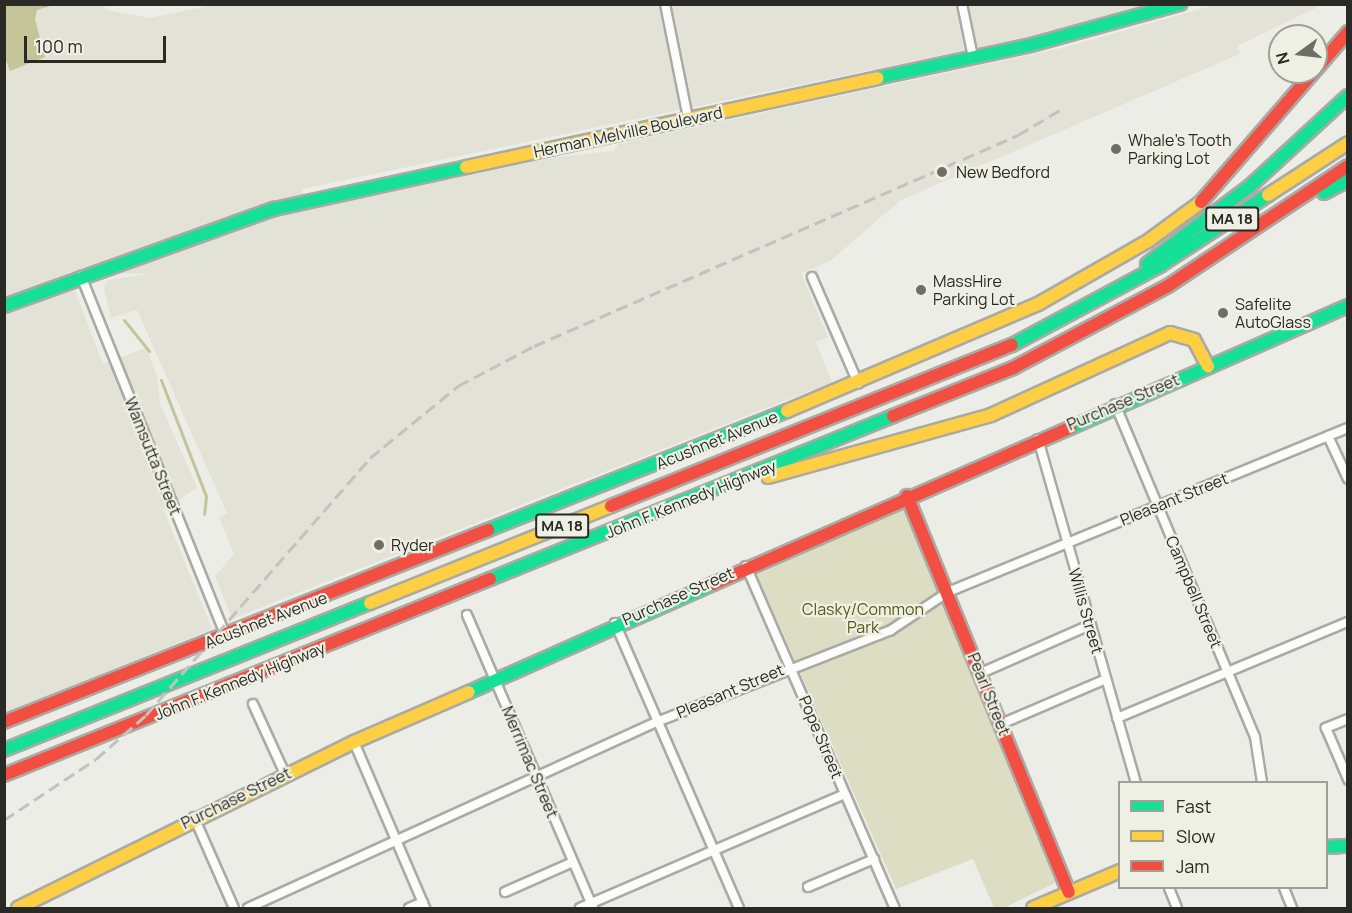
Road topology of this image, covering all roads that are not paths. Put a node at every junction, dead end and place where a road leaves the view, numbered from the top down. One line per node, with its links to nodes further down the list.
1 (665, 4): 7 (street)
2 (962, 4): 5 (street)
3 (1180, 4): 5 (main road, Herman Melville Boulevard)
4 (1347, 32): 18 (main road, Acushnet Avenue)
5 (973, 57): 7 (main road, Herman Melville Boulevard)
6 (1347, 96): 14 (main road)
7 (688, 118): 12 (main road, Herman Melville Boulevard)
8 (1347, 143): 14 (main road, John F. Kennedy Highway / MA 18)
9 (1347, 166): 11 (main road, John F. Kennedy Highway / MA 18)
10 (1347, 180): 11 (main road)
11 (1265, 223): 25 (main road, John F. Kennedy Highway / MA 18)
12 (81, 276): 15 (main road, Herman Melville Boulevard); 34 (street, Wamsutta Street)
13 (813, 277): 18 (street)
14 (1115, 292): 47 (main road, John F. Kennedy Highway / MA 18)
15 (4, 306)
16 (1347, 306): 17 (main road, Purchase Street)
17 (1208, 366): 19 (main road, Purchase Street); 25 (main road)
18 (858, 383): 34 (main road, Acushnet Avenue)
19 (1115, 404): 22 (main road, Purchase Street); 26 (street, Campbell Street)
20 (1347, 428): 21 (street, Pleasant Street)
21 (1328, 436): 23 (street); 26 (street, Pleasant Street)
22 (1037, 438): 24 (main road, Purchase Street); 27 (street, Willis Street)
23 (1347, 479)
24 (907, 496): 28 (main road, Purchase Street); 29 (main road, Pearl Street)
25 (695, 498): 49 (main road, John F. Kennedy Highway / MA 18)
26 (1158, 505): 27 (street, Pleasant Street); 36 (street, Campbell Street)
27 (1067, 544): 29 (street, Pleasant Street); 33 (street, Willis Street)
28 (746, 566): 32 (main road, Purchase Street); 35 (street, Pope Street)
29 (948, 592): 35 (street, Pleasant Street); 37 (main road, Pearl Street)
30 (467, 615): 38 (street, Merrimac Street)
31 (1347, 622): 36 (street)
32 (615, 623): 38 (main road, Purchase Street); 43 (street)
33 (1090, 625): 37 (street); 39 (street, Willis Street)
34 (225, 636): 44 (main road, Acushnet Avenue)
35 (789, 666): 43 (street, Pleasant Street); 54 (street, Pope Street)
36 (1228, 672): 41 (street); 53 (street, Campbell Street)
37 (981, 674): 45 (main road, Pearl Street)
38 (494, 678): 46 (main road, Purchase Street); 50 (street, Merrimac Street)
39 (1106, 679): 41 (street, Willis Street); 45 (street)
40 (253, 704): 48 (street)
41 (1117, 718): 52 (street, Willis Street)
42 (1347, 719): 51 (street)
43 (659, 721): 50 (street, Pleasant Street); 59 (street)
44 (4, 722)
45 (1001, 724): 67 (main road, Pearl Street)
46 (354, 742): 48 (main road, Purchase Street); 56 (street)
47 (4, 750)
48 (285, 774): 55 (main road, Purchase Street)
49 (4, 775)
50 (536, 776): 56 (street, Pleasant Street); 61 (street, Merrimac Street)
51 (1347, 779)
52 (1135, 781)
53 (1262, 781)
54 (845, 794): 59 (street); 60 (street, Pope Street)
55 (195, 817): 68 (main road, Purchase Street); 72 (street)
56 (397, 839): 69 (street); 73 (street, Pleasant Street)
57 (1347, 846): 58 (main road)
58 (1328, 847)
59 (715, 849): 70 (street); 76 (street)
60 (874, 859): 63 (street); 77 (street, Pope Street)
61 (573, 862): 66 (street); 70 (street, Merrimac Street)
62 (1118, 871): 67 (main road)
63 (808, 887)
64 (1169, 889): 79 (street)
65 (1284, 889): 80 (street)
66 (505, 892)
67 (1069, 892): 78 (main road)
68 (35, 904): 71 (main road, Purchase Street)
69 (424, 905): 74 (street)
70 (592, 906): 75 (street)
71 (18, 909)
72 (234, 909)
73 (248, 909)
74 (409, 909)
75 (580, 909)
76 (739, 909)
77 (896, 909)
78 (1033, 909)
79 (1177, 909)
80 (1292, 909)

